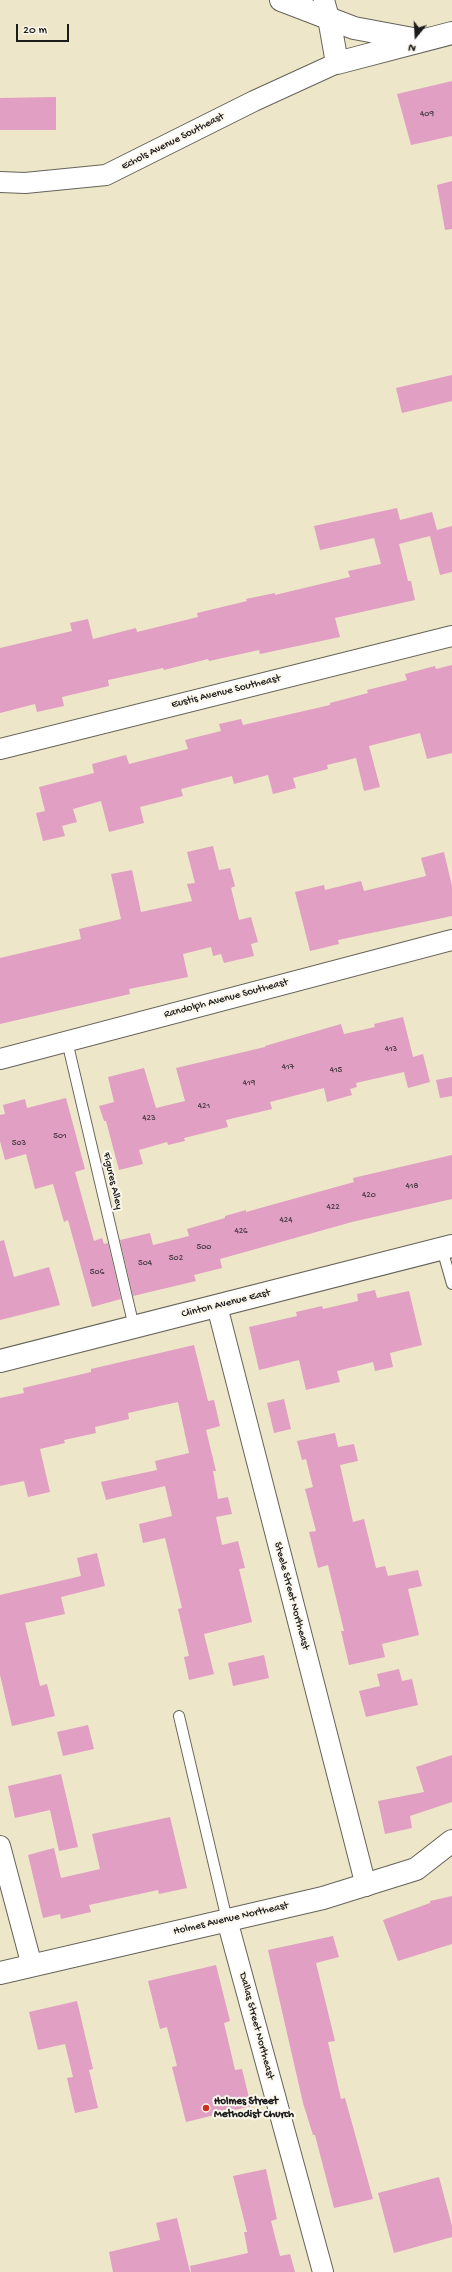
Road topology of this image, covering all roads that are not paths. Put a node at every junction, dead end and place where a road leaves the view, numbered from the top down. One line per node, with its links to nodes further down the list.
1 (281, 0): 2 (street)
2 (326, 9): 4 (street); 5 (street)
3 (452, 33): 4 (street)
4 (421, 41): 5 (street)
5 (337, 64): 6 (street, Echols Avenue Southeast)
6 (0, 182)
7 (452, 636): 8 (street, Eustis Avenue Southeast)
8 (0, 750)
9 (452, 940): 10 (street, Randolph Avenue Southeast)
10 (67, 1041): 11 (street, Randolph Avenue Southeast); 15 (lane, Figures Alley)
11 (0, 1058)
12 (447, 1247): 13 (lane); 14 (street, Clinton Avenue East)
13 (452, 1284)
14 (217, 1306): 15 (street, Clinton Avenue East); 20 (street, Steele Street Northeast)
15 (134, 1327): 16 (street, Clinton Avenue East)
16 (0, 1361)
17 (179, 1716): 21 (lane)
18 (452, 1841): 20 (street, Holmes Avenue Northeast)
19 (0, 1846): 22 (street)
20 (366, 1886): 21 (street, Holmes Avenue Northeast)
21 (227, 1920): 22 (street, Holmes Avenue Northeast); 24 (street, Dallas Street Northeast)
22 (32, 1966): 23 (street, Holmes Avenue Northeast)
23 (0, 1973)
24 (322, 2272)

